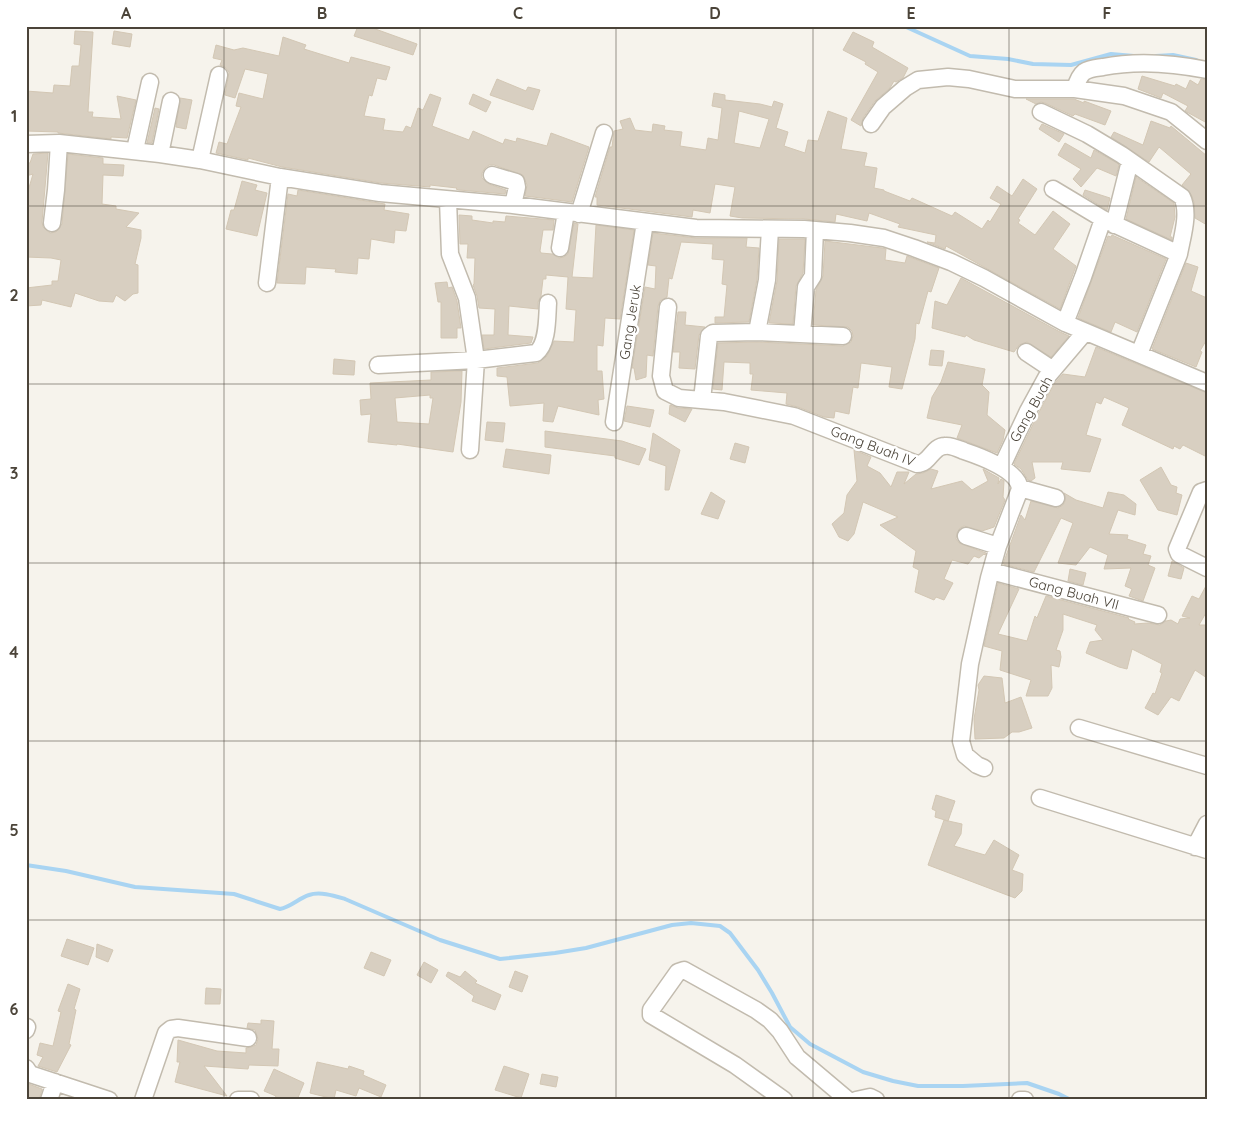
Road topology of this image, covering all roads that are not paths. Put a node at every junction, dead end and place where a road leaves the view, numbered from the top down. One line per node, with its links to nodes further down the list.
1 (1207, 70): 4 (street)
2 (219, 75): 14 (street)
3 (150, 82): 12 (street)
4 (1075, 89): 7 (street); 9 (street)
5 (171, 101): 13 (street)
6 (1041, 112): 15 (street)
7 (871, 124)
8 (604, 133): 21 (street)
9 (1207, 141)
10 (59, 143): 11 (street); 12 (street); 24 (street)
11 (26, 144)
12 (135, 150): 13 (street)
13 (160, 154): 14 (street)
14 (200, 160): 17 (street)
15 (1130, 161): 23 (street); 28 (street)
16 (492, 175): 20 (street)
17 (280, 177): 19 (street); 29 (street)
18 (1053, 189): 23 (street)
19 (448, 200): 20 (street); 39 (street)
20 (513, 205): 21 (street)
21 (572, 213): 22 (street); 27 (street)
22 (645, 222): 25 (street); 44 (street, Gang Jeruk)
23 (1108, 222): 28 (street); 32 (street)
24 (52, 223)
25 (770, 229): 26 (street); 33 (street)
26 (815, 230): 32 (street); 35 (street)
27 (560, 248)
28 (1179, 254): 38 (street)
29 (267, 283)
30 (548, 304): 39 (street)
31 (668, 307): 43 (street)
32 (1065, 323): 34 (street)
33 (757, 332): 35 (street); 43 (street)
34 (1085, 332): 38 (street); 41 (street, Gang Buah)
35 (802, 334): 36 (street)
36 (844, 336)
37 (1026, 352): 41 (street)
38 (1139, 354): 42 (street)
39 (476, 360): 40 (street); 45 (street)
40 (378, 365)
41 (1053, 370): 46 (street, Gang Buah)
42 (1207, 382)
43 (702, 400): 46 (street, Gang Buah IV)
44 (614, 422)
45 (470, 450)
46 (1002, 466): 47 (street)
47 (1020, 488): 49 (street); 51 (street)
48 (1207, 490): 52 (street)
49 (1056, 498)
50 (966, 536): 51 (street)
51 (998, 546): 53 (street)
52 (1207, 568)
53 (991, 571): 54 (street, Gang Buah VII); 57 (street)
54 (1158, 615)
55 (1079, 728): 56 (street)
56 (1207, 766)
57 (984, 768)
58 (1040, 798): 60 (street)
59 (1207, 824): 60 (street)
60 (1201, 848)
61 (248, 1038): 66 (street)
62 (26, 1068): 63 (street)
63 (55, 1082): 64 (street); 65 (street)
64 (49, 1100)
65 (109, 1100)
66 (142, 1100)
67 (238, 1100): 68 (street)
68 (251, 1100)
69 (784, 1100): 70 (street)
70 (848, 1100)
71 (856, 1100): 72 (street)
72 (876, 1100)
73 (1020, 1100): 74 (street)
74 (1025, 1100)

